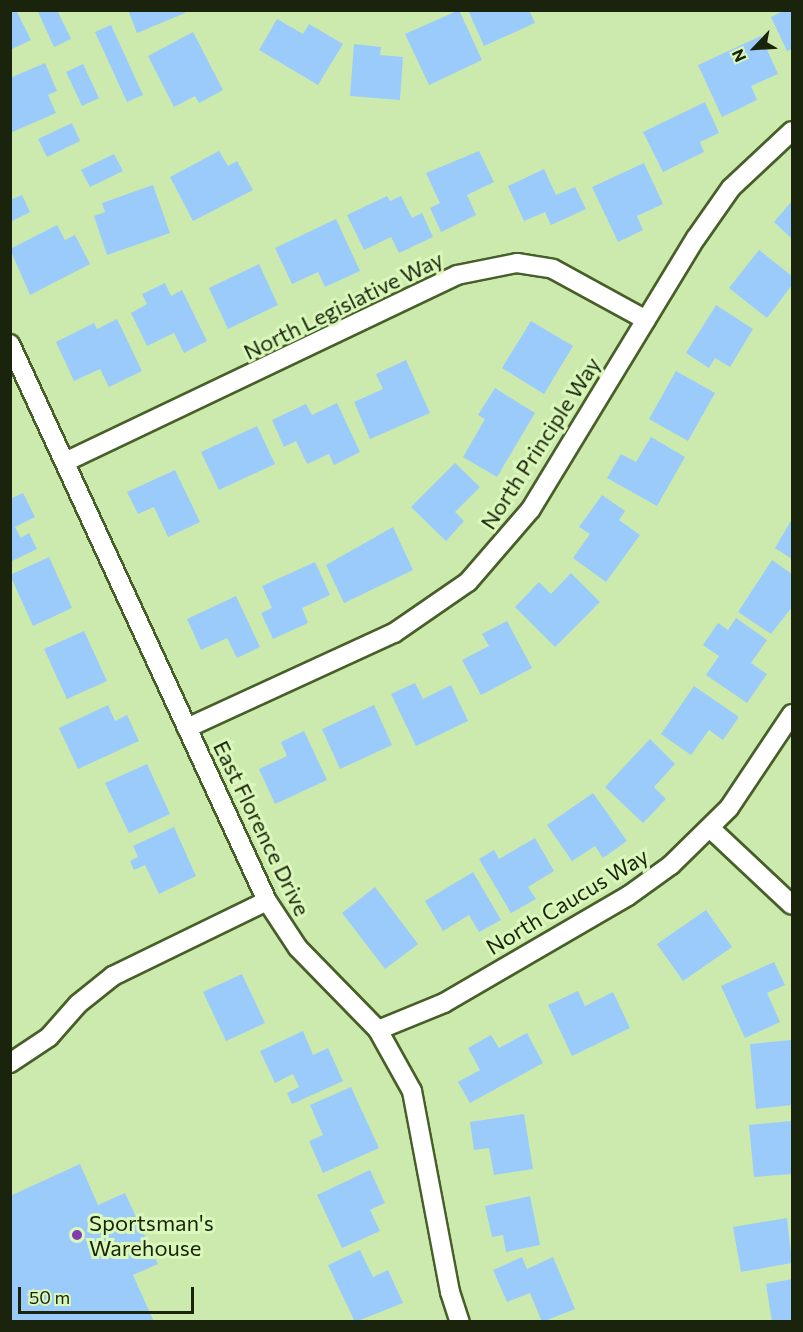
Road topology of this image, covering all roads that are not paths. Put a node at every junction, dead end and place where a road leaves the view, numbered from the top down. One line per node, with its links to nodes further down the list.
1 (792, 131): 2 (street, North Principle Way)
2 (646, 321): 4 (street, North Legislative Way); 6 (street, North Principle Way)
3 (10, 344): 4 (street, East Florence Drive)
4 (65, 462): 6 (street, East Florence Drive)
5 (792, 714): 7 (street, North Caucus Way)
6 (187, 728): 8 (street, East Florence Drive)
7 (710, 828): 9 (street); 10 (street, North Caucus Way)
8 (267, 901): 10 (street, East Florence Drive); 11 (street)
9 (792, 905)
10 (378, 1030): 12 (street, East Florence Drive)
11 (10, 1063)
12 (460, 1322)

